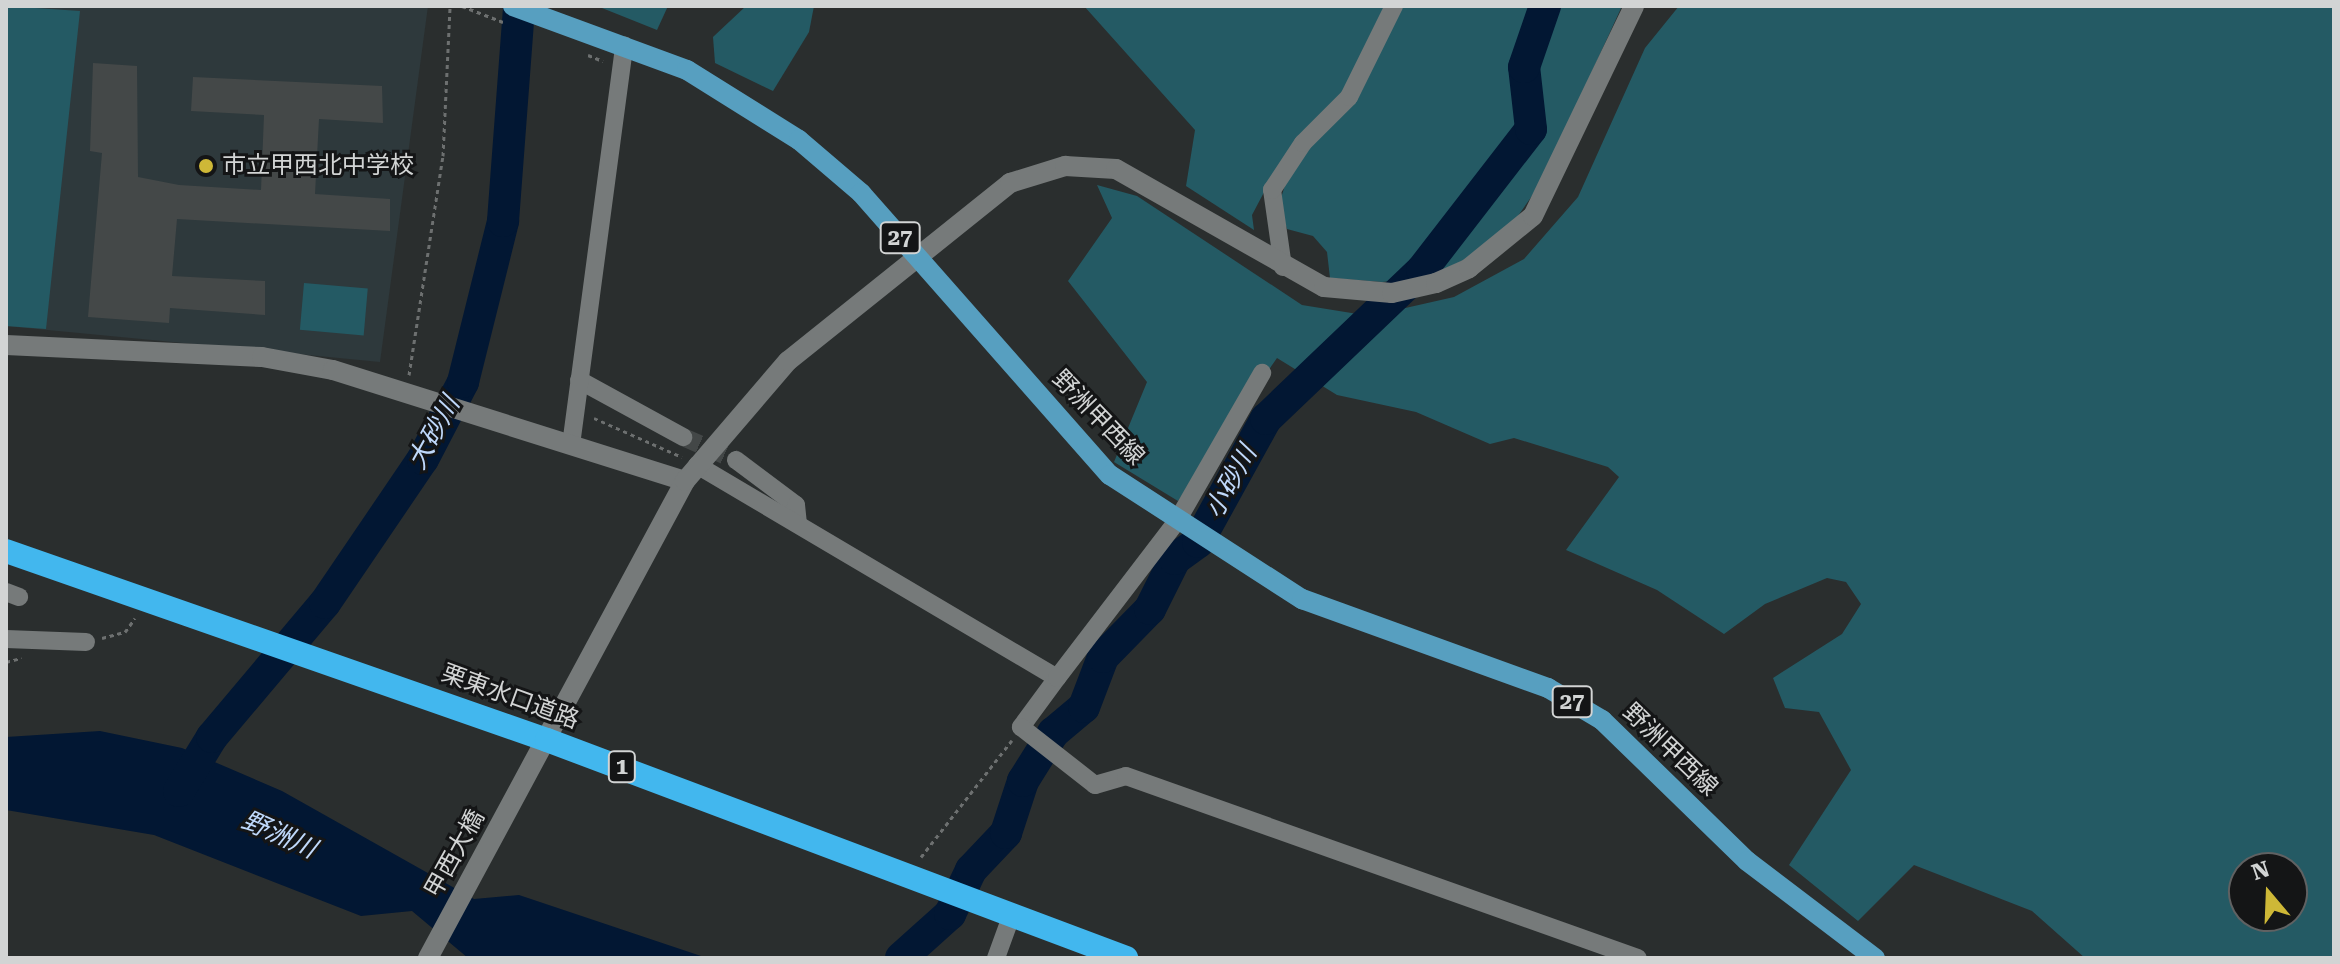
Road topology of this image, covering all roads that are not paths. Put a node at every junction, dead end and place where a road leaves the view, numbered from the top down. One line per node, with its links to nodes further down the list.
1 (513, 6): 4 (main road, 野洲甲西線 / 27)
2 (1394, 6): 6 (street)
3 (1634, 6): 6 (street, 甲西大橋)
4 (624, 46): 5 (main road, 野洲甲西線 / 27); 9 (street)
5 (917, 258): 6 (street, 甲西大橋); 13 (street, 甲西大橋); 14 (main road, 野洲甲西線 / 27)
6 (1283, 267)
7 (6, 345): 11 (street)
8 (1262, 373): 14 (street)
9 (579, 380): 10 (street); 11 (street)
10 (683, 437)
11 (571, 445): 13 (street)
12 (736, 460): 15 (street)
13 (691, 473): 15 (street); 20 (street, 甲西大橋)
14 (1177, 521): 19 (street); 26 (main road, 野洲甲西線 / 27)
15 (798, 524): 19 (street)
16 (6, 551): 20 (highway, 栗東水口道路 / 1)
17 (6, 639): 18 (street)
18 (86, 642)
19 (1057, 678): 25 (street)
20 (547, 740): 21 (highway, 栗東水口道路 / 1); 22 (street, 甲西大橋)
21 (1012, 914): 23 (street); 24 (highway, 栗東水口道路 / 1)
22 (428, 958)
23 (996, 958)
24 (1126, 958)
25 (1638, 958)
26 (1875, 958)

